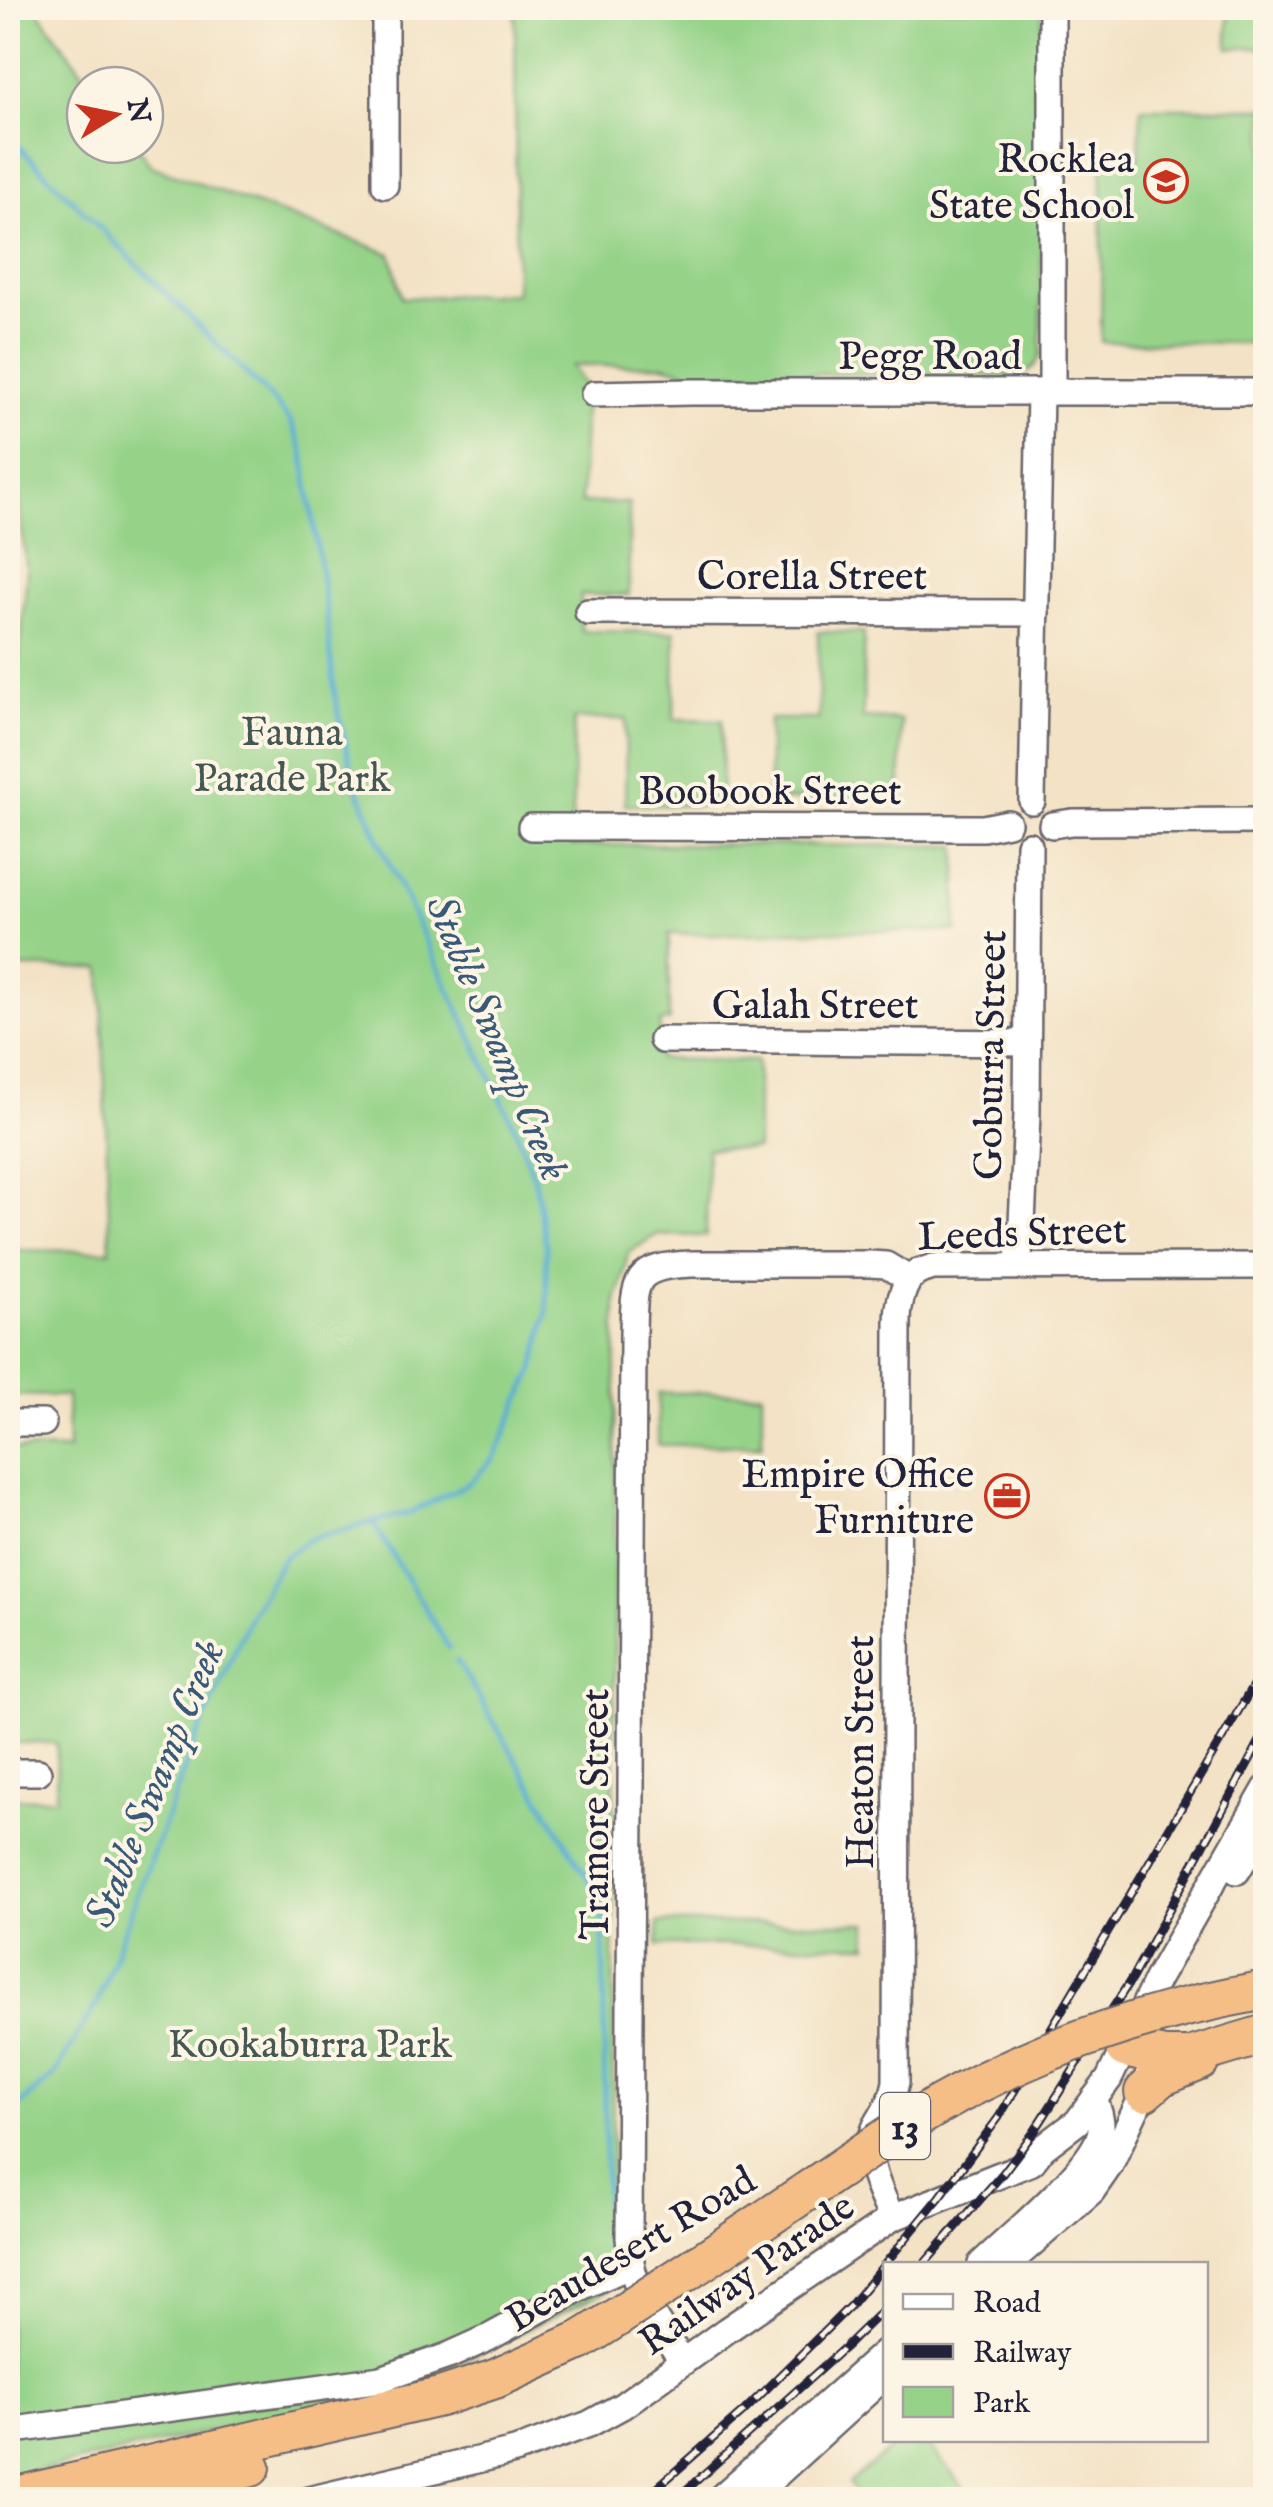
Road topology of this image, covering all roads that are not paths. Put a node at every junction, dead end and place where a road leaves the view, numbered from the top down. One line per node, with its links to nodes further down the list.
1 (385, 8): 3 (street)
2 (1052, 8): 4 (street)
3 (385, 185)
4 (1046, 392): 5 (street, Pegg Road); 6 (street, Pegg Road); 8 (street)
5 (1266, 392)
6 (594, 394)
7 (588, 612): 8 (street, Corella Street)
8 (1036, 613): 9 (street)
9 (1032, 801): 11 (street); 12 (street)
10 (1266, 821): 12 (street)
11 (1008, 823): 13 (street, Boobook Street); 14 (street)
12 (1052, 824): 14 (street)
13 (532, 827)
14 (1029, 845): 16 (street, Goburra Street)
15 (662, 1040): 16 (street, Galah Street)
16 (1027, 1043): 18 (street, Goburra Street)
17 (662, 1265): 20 (street, Leeds Street); 40 (street, Tramore Street)
18 (1018, 1266): 19 (street, Leeds Street); 20 (street, Leeds Street)
19 (1266, 1266)
20 (909, 1279): 37 (street, Heaton Street)
21 (8, 1423): 22 (street)
22 (42, 1423)
23 (8, 1772): 24 (street)
24 (38, 1772)
25 (1266, 1788): 31 (street, Railway Parade)
26 (1266, 1824): 31 (street, Railway Parade)
27 (1266, 1990): 41 (highway, Beaudesert Road / 13, bridge)
28 (1266, 2011): 41 (highway, Beaudesert Road / 13)
29 (1266, 2024): 31 (highway)
30 (1266, 2034): 32 (highway)
31 (1146, 2048): 32 (highway); 33 (street); 34 (street, Railway Parade)
32 (1209, 2053): 33 (highway)
33 (1144, 2092): 36 (street)
34 (1094, 2099): 35 (street, Railway Parade); 36 (street)
35 (1032, 2162): 36 (street); 37 (street, Railway Parade)
36 (1097, 2163): 38 (street); 39 (street)
37 (892, 2218): 43 (street, Railway Parade)
38 (983, 2262)
39 (1010, 2262)
40 (631, 2265): 43 (street, Tramore Street); 45 (street, Beaudesert Road)
41 (586, 2349): 46 (highway, Beaudesert Road / 13); 47 (highway, Beaudesert Road / 13)
42 (883, 2354): 49 (street)
43 (684, 2362): 48 (street, Railway Parade)
44 (883, 2378): 50 (street)
45 (8, 2430)
46 (8, 2498)
47 (126, 2500)
48 (308, 2500)
49 (718, 2500)
50 (750, 2500)

